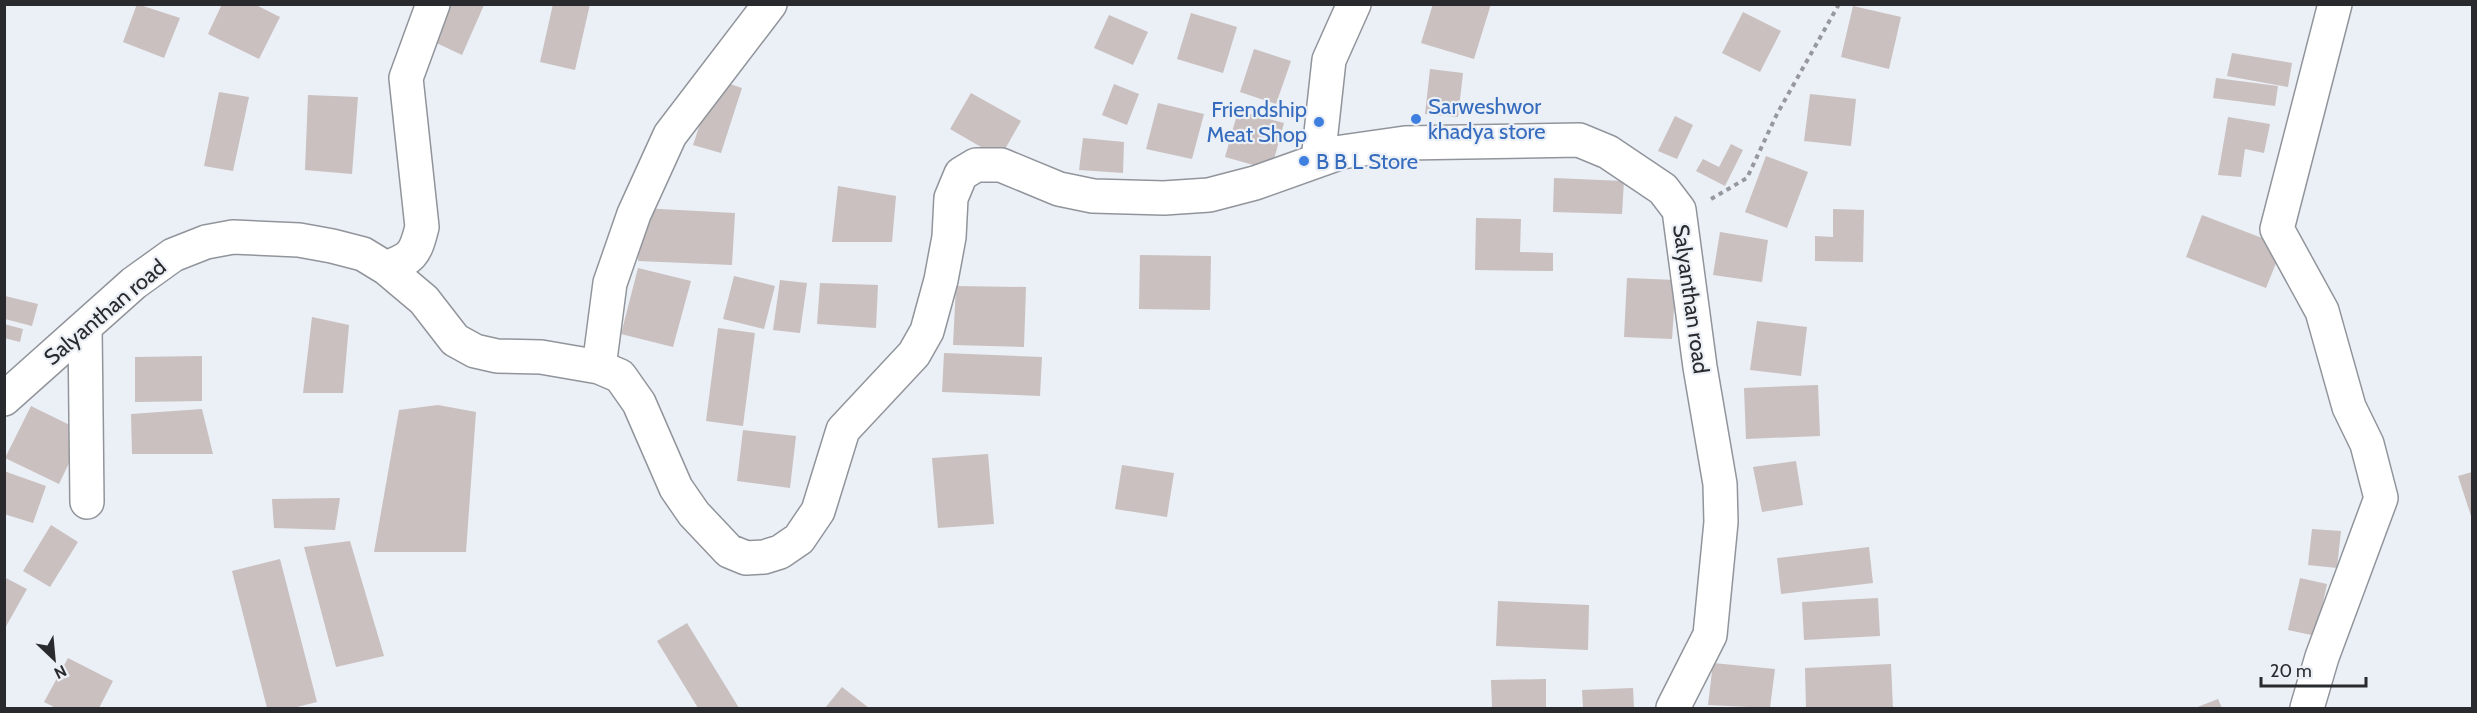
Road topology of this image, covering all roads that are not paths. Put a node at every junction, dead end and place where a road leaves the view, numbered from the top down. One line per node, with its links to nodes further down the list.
1 (433, 4): 6 (street)
2 (770, 4): 8 (street)
3 (1354, 4): 5 (street)
4 (2335, 4): 12 (street)
5 (1318, 160): 8 (street, Salyanthan road); 11 (street, Salyanthan road)
6 (386, 268): 7 (street, Salyanthan road); 8 (street, Salyanthan road)
7 (85, 327): 9 (street, Salyanthan road); 10 (street)
8 (599, 367)
9 (4, 399)
10 (87, 502)
11 (1673, 708)
12 (2307, 708)

